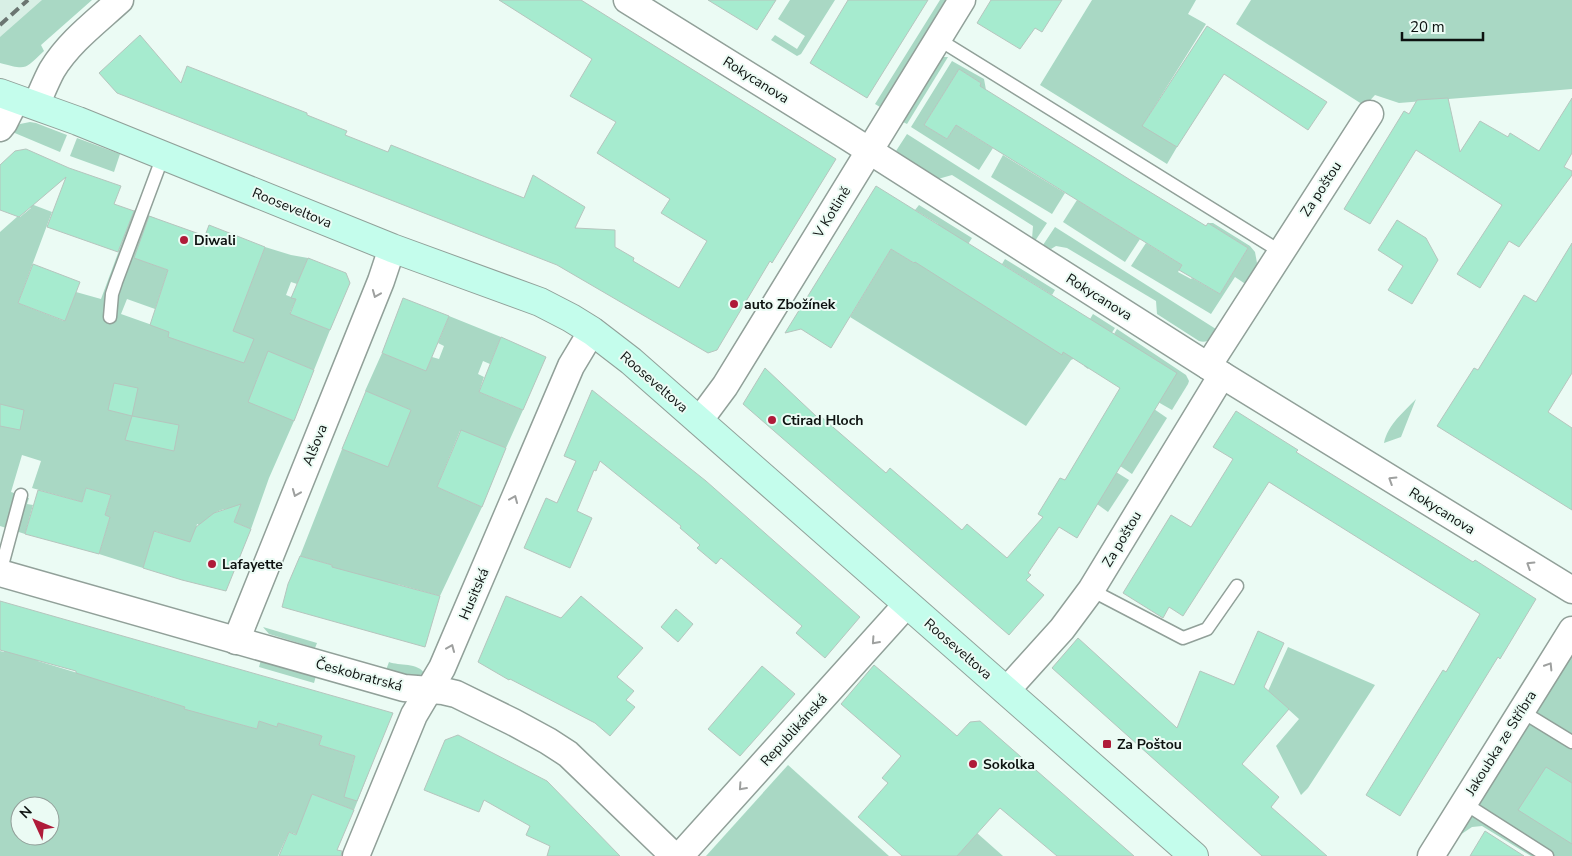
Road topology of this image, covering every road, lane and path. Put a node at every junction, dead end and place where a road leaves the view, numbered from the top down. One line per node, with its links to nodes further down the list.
1 (120, 0): 5 (street)
2 (627, 0): 8 (street, Rokycanova)
3 (962, 0): 4 (street, V Kotlině)
4 (938, 39): 8 (street, V Kotlině); 11 (lane)
5 (18, 99): 7 (street); 9 (street, Rooseveltova)
6 (1370, 114): 11 (street, Za poštou)
7 (0, 128)
8 (869, 151): 14 (street, Rokycanova); 15 (street, V Kotlině)
9 (163, 156): 10 (street, Rooseveltova); 12 (lane)
10 (392, 248): 13 (street, Rooseveltova); 23 (street, Alšova, one-way to 23)
11 (1280, 252): 14 (street, Za poštou)
12 (110, 317)
13 (592, 331): 15 (street, Rooseveltova); 24 (street, Husitská, one-way to 13)
14 (1215, 371): 19 (street, Za poštou); 20 (street, Rokycanova, one-way to 14)
15 (699, 421): 21 (street, Rooseveltova)
16 (21, 495): 17 (lane)
17 (0, 573): 23 (street, Českobratrská)
18 (1237, 586): 19 (lane)
19 (1091, 590): 25 (street, Za poštou)
20 (1572, 590)
21 (908, 604): 25 (street, Rooseveltova); 31 (street, Republikánská, one-way to 31)
22 (1572, 630): 26 (street, Jakoubka ze Stříbra, one-way to 22)
23 (236, 641): 24 (street, Českobratrská)
24 (428, 691): 29 (street, Husitská); 30 (street, Českobratrská)
25 (1006, 691): 32 (street, Rooseveltova)
26 (1521, 711): 27 (lane); 28 (street, Jakoubka ze Stříbra)
27 (1572, 742)
28 (1464, 803): 33 (street, Jakoubka ze Stříbra); 34 (lane)
29 (356, 856)
30 (674, 856)
31 (680, 856)
32 (1194, 856)
33 (1431, 856)
34 (1547, 856)

